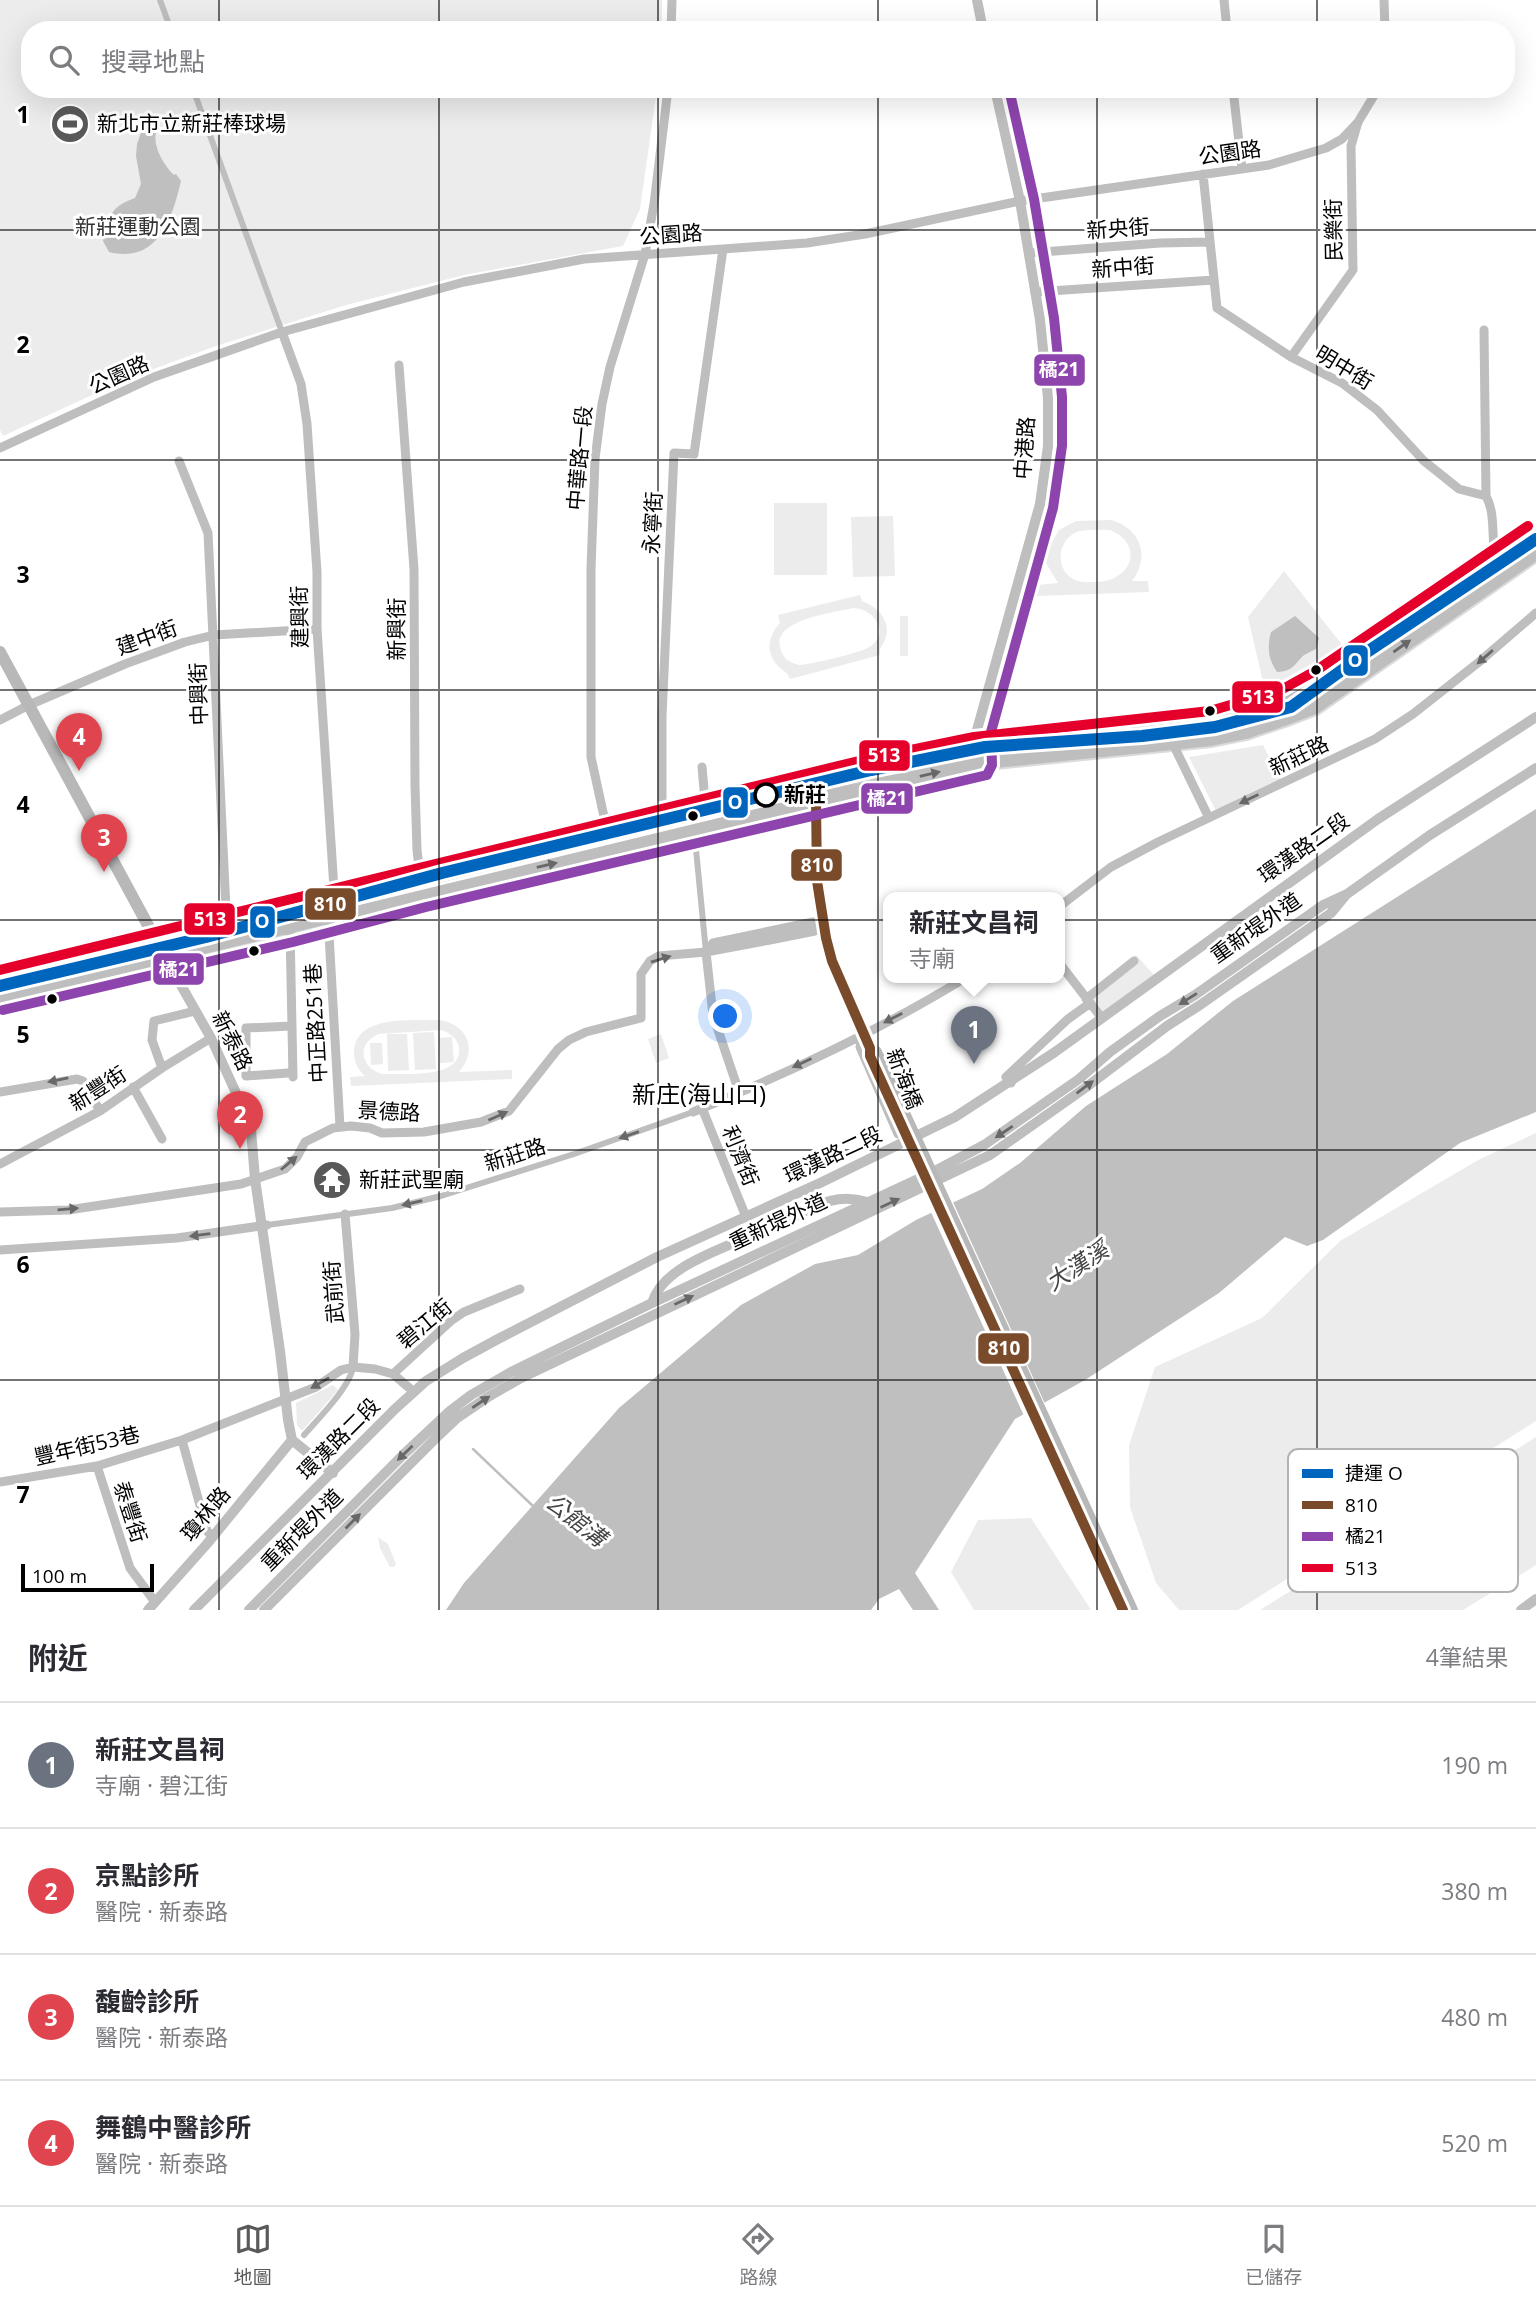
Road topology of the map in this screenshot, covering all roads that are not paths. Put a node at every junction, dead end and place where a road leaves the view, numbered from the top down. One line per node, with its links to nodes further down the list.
1 (160, 0): 6 (street)
2 (672, 0): 7 (street)
3 (977, 0): 8 (street)
4 (1224, 0): 9 (street)
5 (1384, 0): 10 (street)
6 (168, 21)
7 (671, 21)
8 (981, 21)
9 (1226, 21)
10 (1385, 21)
11 (196, 98): 27 (street)
12 (667, 98): 23 (street, 中華路一段)
13 (997, 98): 19 (street, 中港路)
14 (1234, 98): 17 (street)
15 (1373, 98): 16 (street, 民樂街)
16 (1358, 122): 17 (street, 公園路); 28 (street, 民樂街)
17 (1242, 169): 18 (street, 公園路)
18 (1203, 174): 19 (street, 公園路); 20 (street, 明中街)
19 (1020, 201): 21 (street, 公園路); 22 (street, 中港路)
20 (1210, 242): 22 (street, 新央街); 24 (street, 明中街)
21 (723, 249): 23 (street, 公園路); 50 (street, 永寧街)
22 (1029, 253): 25 (street, 中港路)
23 (645, 254): 27 (street, 公園路); 52 (street, 中華路一段)
24 (1214, 280): 25 (street, 新中街); 28 (street, 明中街)
25 (1035, 292): 44 (street, 中港路)
26 (1484, 330): 32 (street)
27 (282, 332): 30 (street, 公園路); 37 (street, 建興街)
28 (1292, 357): 32 (street, 明中街)
29 (399, 365): 53 (street, 新興街)
30 (0, 448)
31 (179, 461): 38 (street, 中興街)
32 (1486, 496): 35 (street)
33 (1536, 538): 35 (main road)
34 (1536, 553): 35 (main road)
35 (1501, 569): 43 (main road, one-way to 35); 44 (main road)
36 (1536, 613): 49 (street, 新莊路, one-way to 49)
37 (317, 629): 38 (street, 建中街); 56 (street, 建興街)
38 (214, 635): 40 (street, 建中街); 59 (street, 中興街)
39 (0, 652): 40 (main road, 新泰路)
40 (29, 705): 42 (street, 建中街); 60 (main road, 新泰路)
41 (1536, 717): 69 (street, 環漢路二段)
42 (0, 720)
43 (1173, 744): 44 (main road); 49 (street)
44 (977, 757): 47 (main road)
45 (702, 768): 48 (street)
46 (1536, 768): 54 (street, 重新堤外道)
47 (814, 794): 48 (main road); 51 (main road); 57 (main road)
48 (706, 812): 50 (main road)
49 (1209, 818): 55 (street, 新莊路)
50 (662, 823): 52 (main road)
51 (694, 829): 53 (main road, one-way to 51); 61 (street)
52 (608, 835): 53 (main road)
53 (422, 888): 56 (main road)
54 (1347, 894): 87 (street, 重新堤外道, one-way to 87); 110 (street, 重新堤外道, one-way to 54)
55 (1065, 902)
56 (332, 910): 58 (main road); 59 (main road); 82 (street, 中正路251巷)
57 (823, 926): 61 (street, 景德路); 71 (main road)
58 (290, 928): 60 (main road); 70 (street)
59 (227, 930): 60 (main road)
60 (163, 952): 65 (main road); 66 (main road); 68 (street, 新泰路)
61 (706, 952): 78 (street); 82 (street, 景德路, one-way to 61)
62 (1134, 961): 67 (street)
63 (1065, 971): 67 (street)
64 (957, 983): 71 (street, 新莊路, one-way to 71)
65 (0, 984)
66 (0, 996)
67 (1088, 1001): 69 (street); 75 (street)
68 (195, 1011): 72 (street, 新泰路); 74 (street)
69 (1101, 1017): 75 (street, 環漢路二段)
70 (292, 1026): 70 (street)
71 (864, 1033): 73 (main road); 78 (street, 新莊路, one-way to 78); 81 (street); 83 (street)
72 (211, 1038): 74 (street, 新豐街); 86 (street, 新泰路)
73 (870, 1048): 111 (main road, 新海橋); 112 (main road, 新海橋, bridge)
74 (162, 1068): 76 (street, 新豐街)
75 (1011, 1083): 90 (street, 環漢路二段)
76 (133, 1087): 80 (street, 新豐街); 84 (street)
77 (0, 1092): 80 (street, one-way to 77)
78 (739, 1092): 79 (street, 新莊路)
79 (698, 1110): 89 (street, 新莊路, one-way to 89); 90 (street, 利濟街)
80 (100, 1111): 85 (street, 新豐街)
81 (917, 1126)
82 (340, 1127): 86 (street, 景德路, one-way to 82)
83 (898, 1134)
84 (162, 1139)
85 (0, 1164)
86 (255, 1179): 88 (street, 景德路, one-way to 86); 91 (street, 新泰路)
87 (867, 1202): 90 (street); 94 (street, 重新堤外道)
88 (0, 1212)
89 (345, 1214): 91 (street, 新莊路); 95 (street, 武前街)
90 (748, 1223): 94 (street); 97 (street, 環漢路二段)
91 (264, 1225): 92 (street, 新莊路, one-way to 92); 98 (street, 新泰路)
92 (0, 1250)
93 (520, 1289): 96 (street, 碧江街)
94 (652, 1303): 109 (street, 重新堤外道, one-way to 109)
95 (353, 1367): 96 (street); 98 (street, 豐年街53巷, one-way to 98); 99 (street)
96 (393, 1374): 97 (street)
97 (414, 1392): 103 (street, 環漢路二段)
98 (285, 1399): 100 (street, 豐年街53巷); 101 (street, 新泰路)
99 (304, 1434)
100 (182, 1440): 102 (street, 豐年街53巷); 105 (street)
101 (292, 1440): 103 (street); 105 (street, 瓊林路)
102 (97, 1466): 104 (street, 豐年街53巷); 107 (street, 泰豐街)
103 (332, 1473): 108 (street, 環漢路二段)
104 (0, 1482)
105 (213, 1536): 107 (street, 瓊林路)
106 (1536, 1599): 113 (street)
107 (151, 1606)
108 (194, 1610)
109 (249, 1610)
110 (264, 1610)
111 (1123, 1610)
112 (1132, 1610)
113 (1521, 1610)

